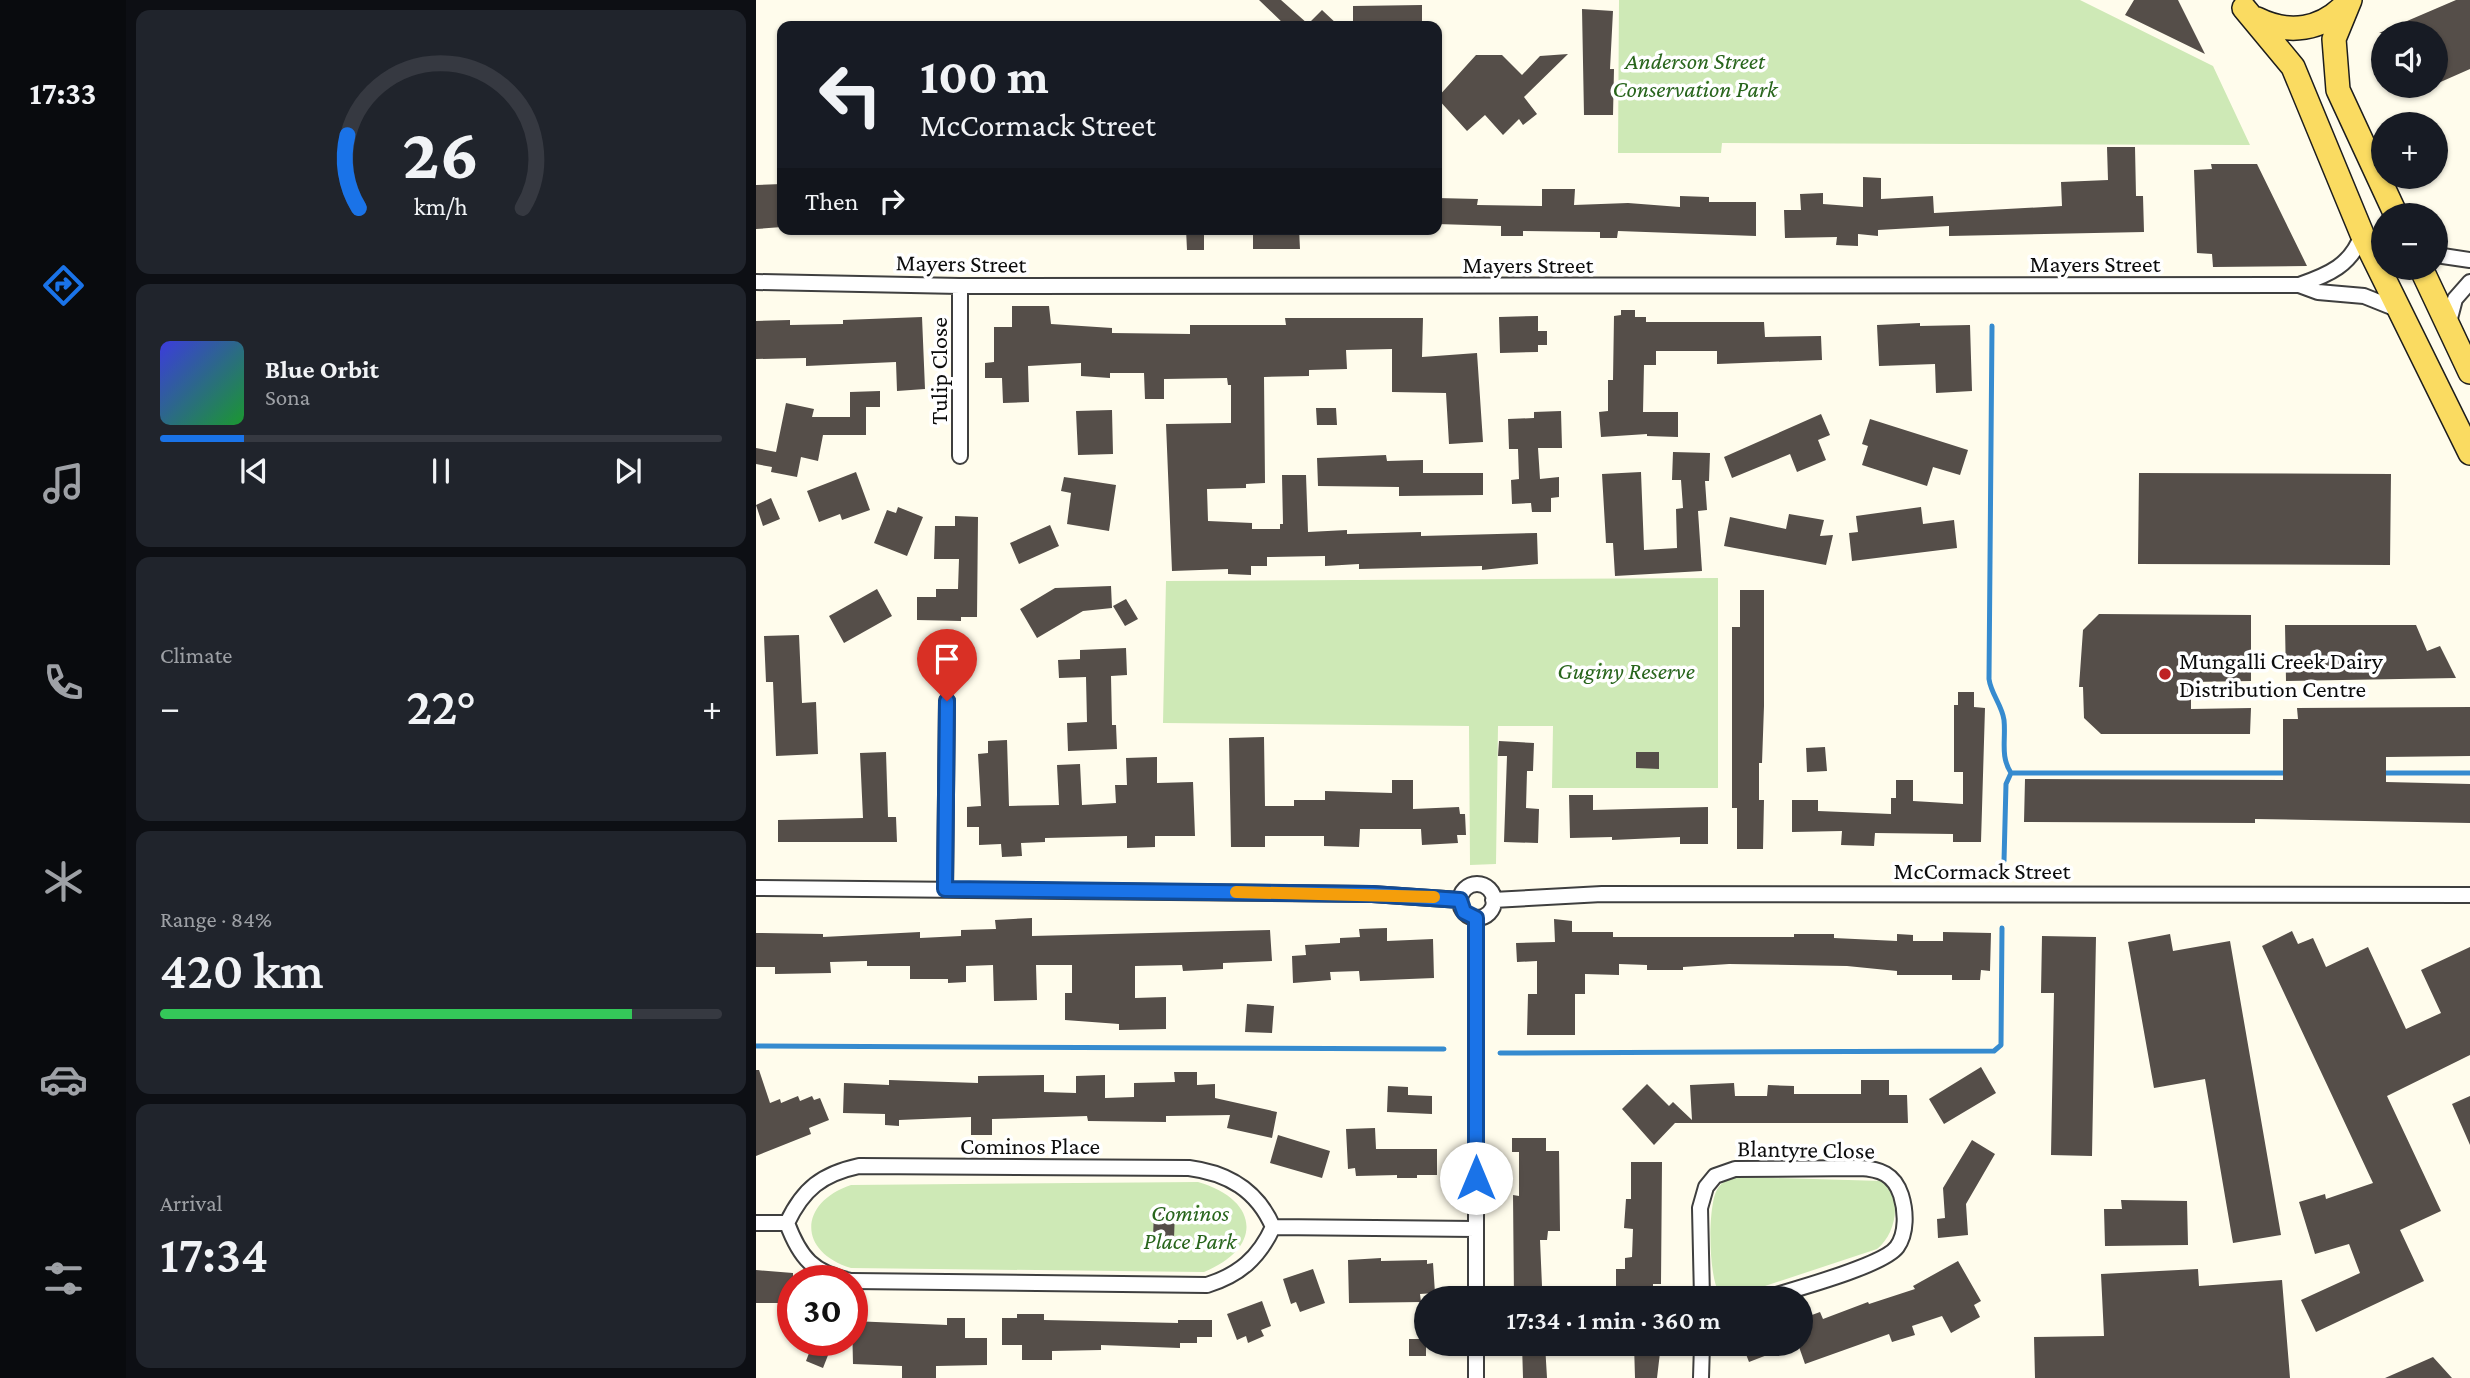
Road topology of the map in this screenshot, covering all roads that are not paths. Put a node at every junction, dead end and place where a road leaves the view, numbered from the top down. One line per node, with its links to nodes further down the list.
1 (2350, 0): 2 (main road); 3 (main road)
2 (2240, 4): 4 (main road)
3 (2390, 203)
4 (2362, 234): 10 (street, Mayers Street); 12 (main road)
5 (2448, 257): 6 (street)
6 (2470, 260)
7 (2427, 280): 13 (main road)
8 (756, 282): 11 (street, Mayers Street)
9 (2470, 282): 13 (street)
10 (2299, 285): 11 (street, Mayers Street); 12 (street, Mayers Street)
11 (960, 286): 16 (street, Tulip Close)
12 (2402, 311): 15 (main road)
13 (2448, 326): 14 (main road)
14 (2470, 372)
15 (2470, 453)
16 (960, 456)
17 (947, 701): 19 (street)
18 (756, 888): 19 (street)
19 (945, 889): 21 (street)
20 (2470, 895): 22 (street, McCormack Street)
21 (1460, 900): 22 (street); 23 (street)
22 (1493, 900): 23 (street)
23 (1476, 918): 27 (street)
24 (756, 1223): 25 (street)
25 (787, 1223): 26 (street, Cominos Place); 28 (street)
26 (1273, 1227): 27 (street); 29 (street)
27 (1476, 1229): 30 (street)
28 (814, 1265)
29 (868, 1281)
30 (1476, 1286)
31 (1702, 1286): 32 (street, Blantyre Close)
32 (1802, 1286)
33 (1476, 1356): 35 (street)
34 (1702, 1356): 36 (street)
35 (1476, 1378)
36 (1701, 1378)

